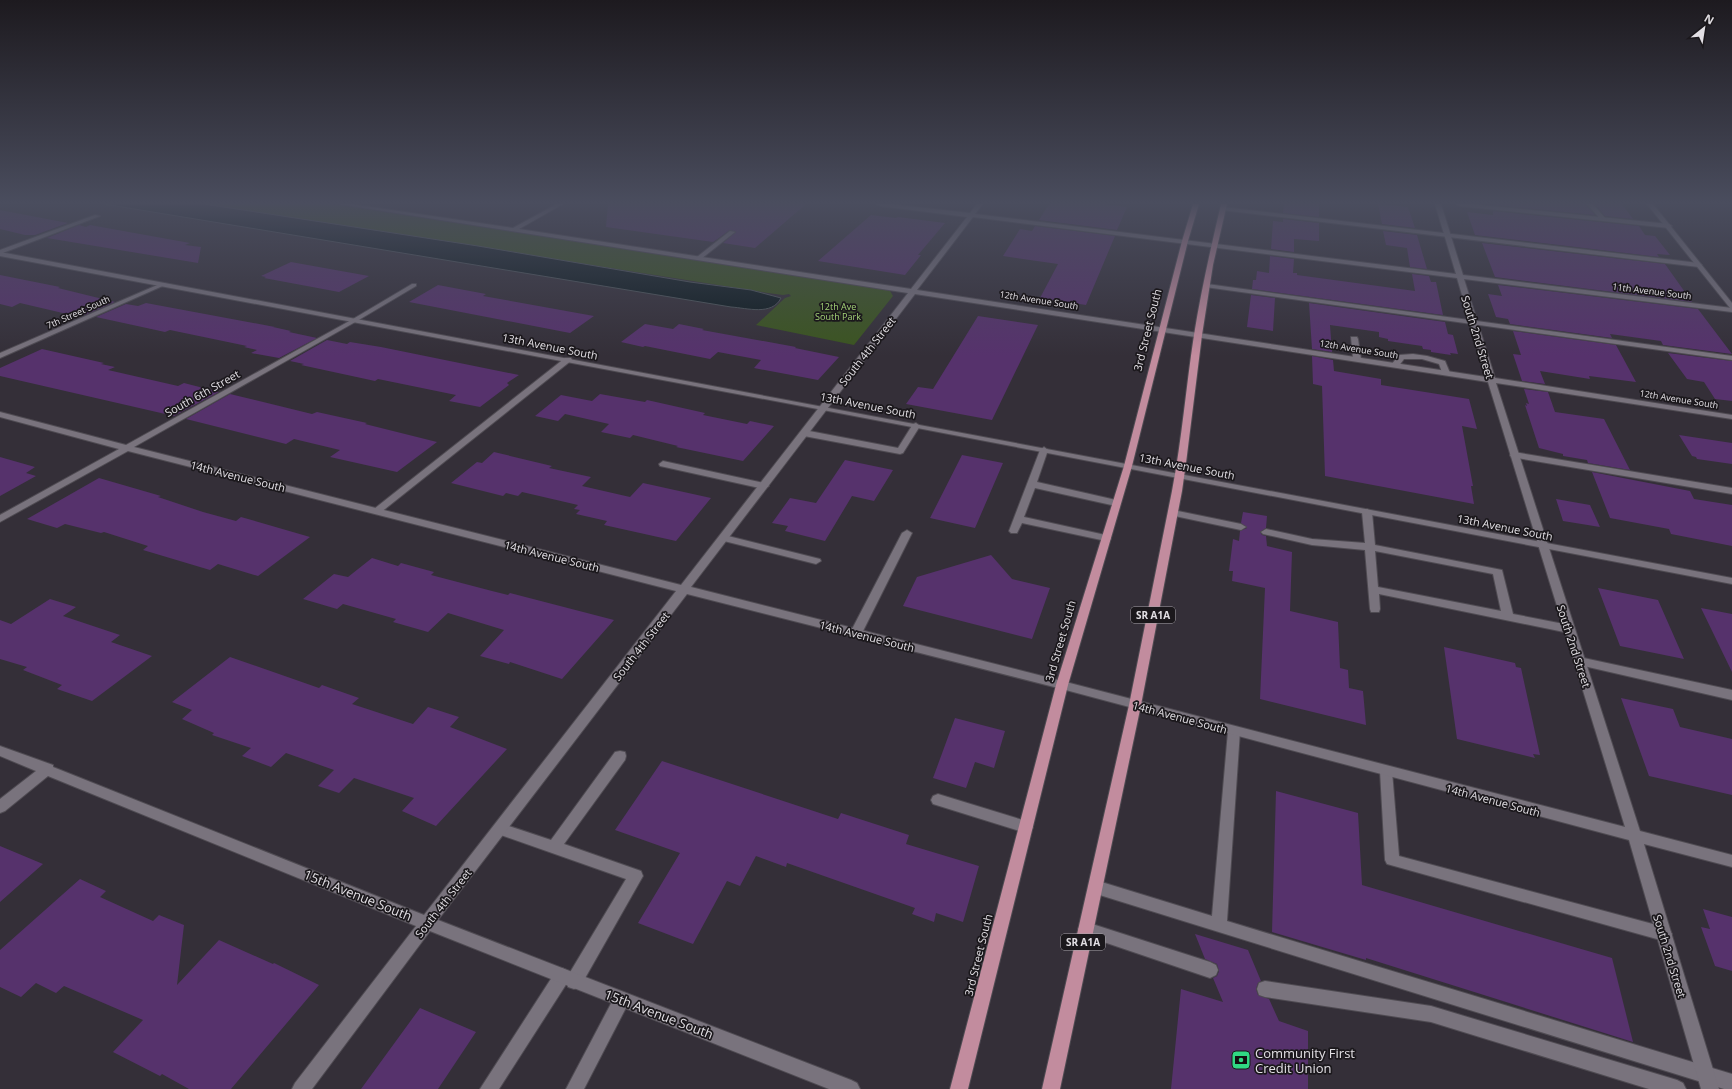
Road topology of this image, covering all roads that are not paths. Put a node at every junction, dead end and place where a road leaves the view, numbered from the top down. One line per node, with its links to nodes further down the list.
1 (10, 255): 14 (street, 13th Avenue South)
2 (678, 255): 11 (street, 12th Avenue South)
3 (703, 255): 11 (street)
4 (941, 255): 17 (street, South 4th Street)
5 (1181, 255): 21 (main road, 3rd Street South)
6 (1213, 255): 16 (main road, SR A1A)
7 (1293, 255): 13 (street, 11th Avenue South)
8 (1454, 255): 13 (street, South 2nd Street)
9 (1620, 255): 12 (street)
10 (1692, 255): 12 (street)
11 (699, 258): 17 (street, 12th Avenue South)
12 (1699, 264): 18 (street)
13 (1460, 276): 18 (street, 11th Avenue South); 20 (street, South 2nd Street)
14 (164, 284): 19 (street, 13th Avenue South); 24 (street, 7th Street South)
15 (414, 285): 19 (street, South 6th Street)
16 (1207, 286): 20 (street); 22 (main road, SR A1A)
17 (914, 291): 21 (street, 12th Avenue South); 31 (street, South 4th Street)
18 (1732, 308)
19 (355, 320): 27 (street, 13th Avenue South); 36 (street, South 6th Street)
20 (1474, 324): 25 (street); 30 (street, South 2nd Street)
21 (1162, 329): 22 (street, 12th Avenue South); 40 (main road, 3rd Street South)
22 (1198, 335): 26 (street, 12th Avenue South); 41 (main road, SR A1A)
23 (1354, 339): 26 (street)
24 (0, 356)
25 (1732, 358)
26 (1357, 359): 28 (street, 12th Avenue South)
27 (568, 360): 31 (street, 13th Avenue South); 46 (street)
28 (1395, 365): 29 (street, 12th Avenue South); 29 (street)
29 (1446, 373): 30 (street, 12th Avenue South)
30 (1491, 380): 33 (street, 12th Avenue South); 38 (street, South 2nd Street)
31 (823, 408): 34 (street, 13th Avenue South); 35 (street, South 4th Street)
32 (0, 414): 36 (street, 14th Avenue South)
33 (1732, 417)
34 (916, 426): 35 (street); 37 (street, 13th Avenue South)
35 (804, 432): 43 (street, South 4th Street)
36 (127, 448): 46 (street, 14th Avenue South); 50 (street, South 6th Street)
37 (1044, 450): 40 (street, 13th Avenue South); 42 (street)
38 (1514, 455): 44 (street); 57 (street, South 2nd Street)
39 (663, 464): 43 (street)
40 (1128, 466): 41 (street, 13th Avenue South); 45 (main road, 3rd Street South)
41 (1180, 476): 47 (street, 13th Avenue South); 48 (main road, SR A1A)
42 (1031, 484): 45 (street); 49 (street)
43 (764, 486): 55 (street, South 4th Street)
44 (1732, 491)
45 (1116, 503): 56 (main road, 3rd Street South)
46 (377, 511): 62 (street, 14th Avenue South)
47 (1367, 512): 57 (street, 13th Avenue South); 58 (street)
48 (1173, 513): 51 (street); 70 (main road, SR A1A)
49 (1019, 518): 52 (street); 56 (street)
50 (0, 519)
51 (1241, 527)
52 (1014, 531)
53 (1266, 532): 58 (street)
54 (907, 533): 66 (street)
55 (724, 538): 59 (street); 62 (street, South 4th Street)
56 (1106, 538): 68 (main road, 3rd Street South)
57 (1543, 545): 60 (street, 13th Avenue South); 65 (street, South 2nd Street)
58 (1370, 547): 61 (street); 64 (street)
59 (816, 561)
60 (1732, 581)
61 (1373, 589): 63 (street); 64 (street)
62 (684, 590): 66 (street, 14th Avenue South); 79 (street, South 4th Street)
63 (1375, 609)
64 (1508, 617): 65 (street)
65 (1569, 629): 67 (street, South 2nd Street)
66 (856, 633): 68 (street, 14th Avenue South)
67 (1579, 662): 69 (street); 80 (street, South 2nd Street)
68 (1062, 685): 70 (street, 14th Avenue South); 78 (main road, 3rd Street South)
69 (1732, 695)
70 (1135, 705): 71 (street, 14th Avenue South); 83 (main road, SR A1A)
71 (1234, 731): 75 (street, 14th Avenue South); 85 (street)
72 (0, 751): 74 (street, 15th Avenue South)
73 (620, 756): 81 (street)
74 (48, 769): 77 (street); 84 (street, 15th Avenue South)
75 (1386, 771): 80 (street, 14th Avenue South); 87 (street)
76 (938, 800): 78 (street)
77 (0, 807)
78 (1026, 828): 98 (main road, 3rd Street South)
79 (500, 829): 81 (street); 84 (street, South 4th Street)
80 (1635, 837): 82 (street, 14th Avenue South); 87 (street, South 2nd Street)
81 (554, 847): 89 (street)
82 (1732, 861)
83 (1095, 887): 85 (street); 86 (main road, SR A1A)
84 (426, 923): 89 (street, 15th Avenue South); 94 (street, South 4th Street)
85 (1219, 925): 92 (street)
86 (1086, 929): 88 (street); 99 (main road, SR A1A)
87 (1664, 934): 92 (street, South 2nd Street)
88 (1210, 970)
89 (568, 979): 91 (street, 15th Avenue South); 95 (street)
90 (1265, 989): 100 (street)
91 (622, 1000): 96 (street); 97 (street, 15th Avenue South)
92 (1708, 1082): 93 (street)
93 (1732, 1083)
94 (301, 1089)
95 (489, 1089)
96 (575, 1089)
97 (851, 1089)
98 (959, 1089)
99 (1051, 1089)
100 (1677, 1089)

